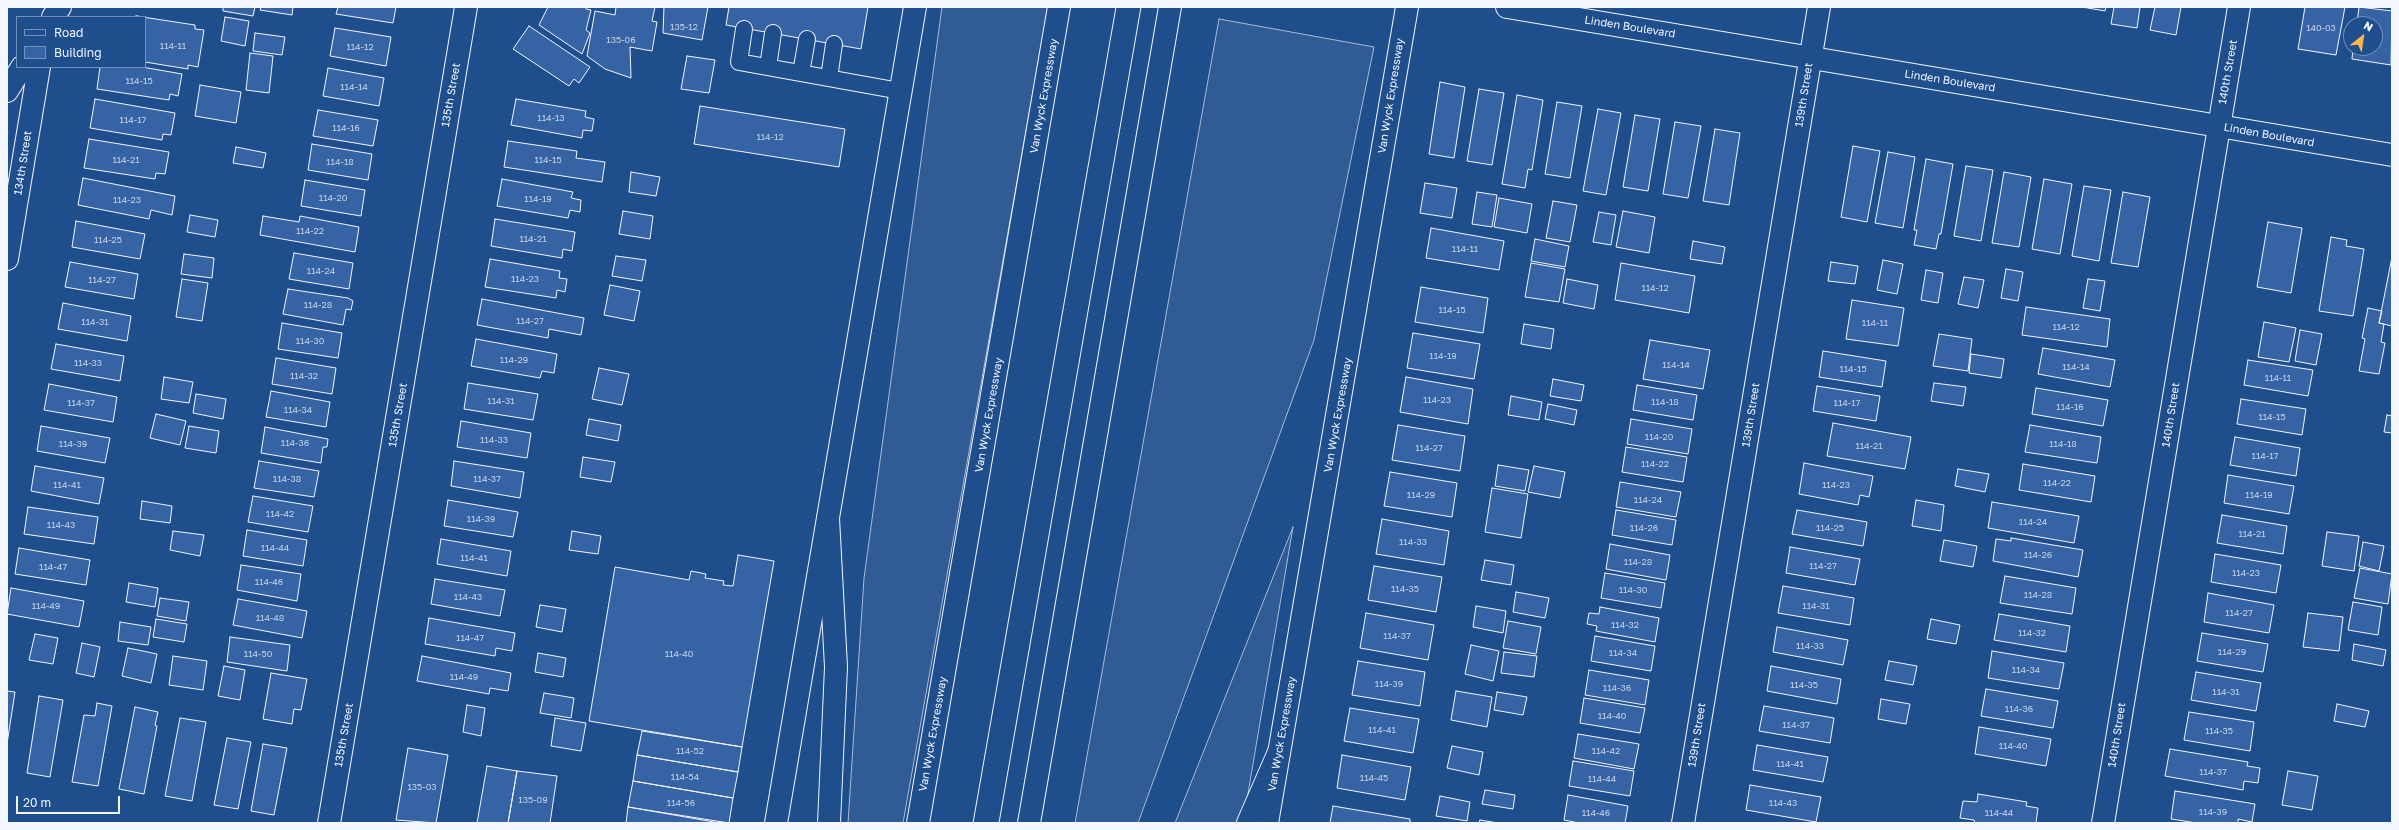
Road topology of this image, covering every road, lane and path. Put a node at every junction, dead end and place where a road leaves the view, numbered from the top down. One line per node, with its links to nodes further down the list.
1 (60, 7): 10 (main road)
2 (466, 7): 28 (main road, 135th Street)
3 (915, 7): 22 (main road)
4 (1059, 7): 31 (main road, Van Wyck Expressway)
5 (1170, 7): 32 (main road)
6 (1407, 7): 27 (main road, Van Wyck Expressway)
7 (1507, 7): 15 (main road, Linden Boulevard)
8 (1819, 7): 15 (main road, 139th Street)
9 (2239, 7): 23 (main road, 140th Street)
10 (54, 16)
11 (744, 29): 16 (lane)
12 (773, 33): 16 (lane)
13 (807, 40): 19 (lane)
14 (834, 44): 20 (lane)
15 (1810, 58): 23 (main road, Linden Boulevard); 35 (main road, 139th Street)
16 (768, 67): 19 (lane)
17 (21, 68): 21 (main road)
18 (39, 68): 25 (main road, 134th Street)
19 (801, 73): 20 (lane)
20 (829, 78): 22 (lane)
21 (7, 91)
22 (900, 91): 26 (main road)
23 (2219, 126): 24 (main road, Linden Boulevard); 36 (main road, 140th Street)
24 (2392, 155)
25 (7, 259)
26 (828, 518): 29 (main road); 30 (main road)
27 (1279, 752): 33 (main road); 34 (main road, Van Wyck Expressway)
28 (329, 823)
29 (776, 823)
30 (829, 823)
31 (918, 823)
32 (1030, 823)
33 (1248, 823)
34 (1267, 823)
35 (1683, 823)
36 (2102, 823)

